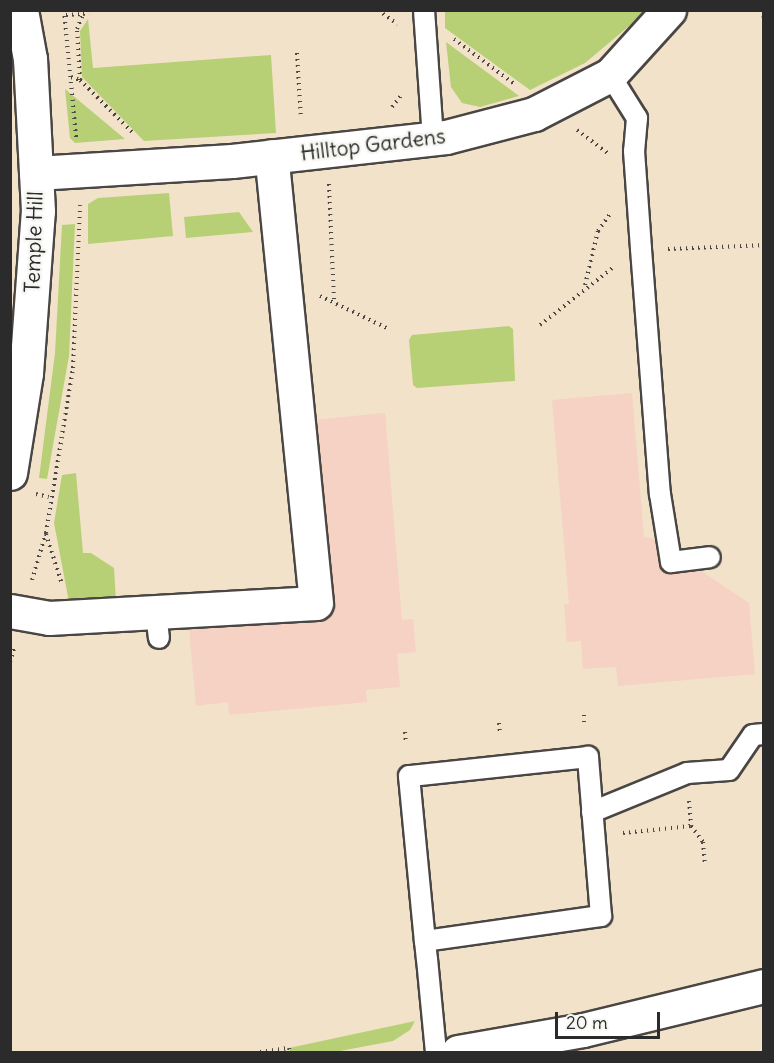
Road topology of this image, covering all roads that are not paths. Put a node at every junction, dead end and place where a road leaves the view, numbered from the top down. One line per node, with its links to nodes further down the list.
1 (21, 10): 7 (street, Temple Hill)
2 (669, 10): 4 (street, Hilltop Gardens)
3 (425, 20): 5 (lane)
4 (610, 75): 5 (street, Hilltop Gardens); 9 (lane)
5 (433, 140): 6 (street, Hilltop Gardens)
6 (271, 156): 7 (street, Hilltop Gardens); 10 (street)
7 (36, 173): 8 (street, Temple Hill)
8 (10, 473)
9 (710, 557)
10 (10, 611)
11 (764, 734): 12 (lane)
12 (592, 812): 13 (lane); 13 (lane)
13 (425, 941): 15 (lane)
14 (764, 986): 16 (street)
15 (436, 1053)
16 (458, 1053)

